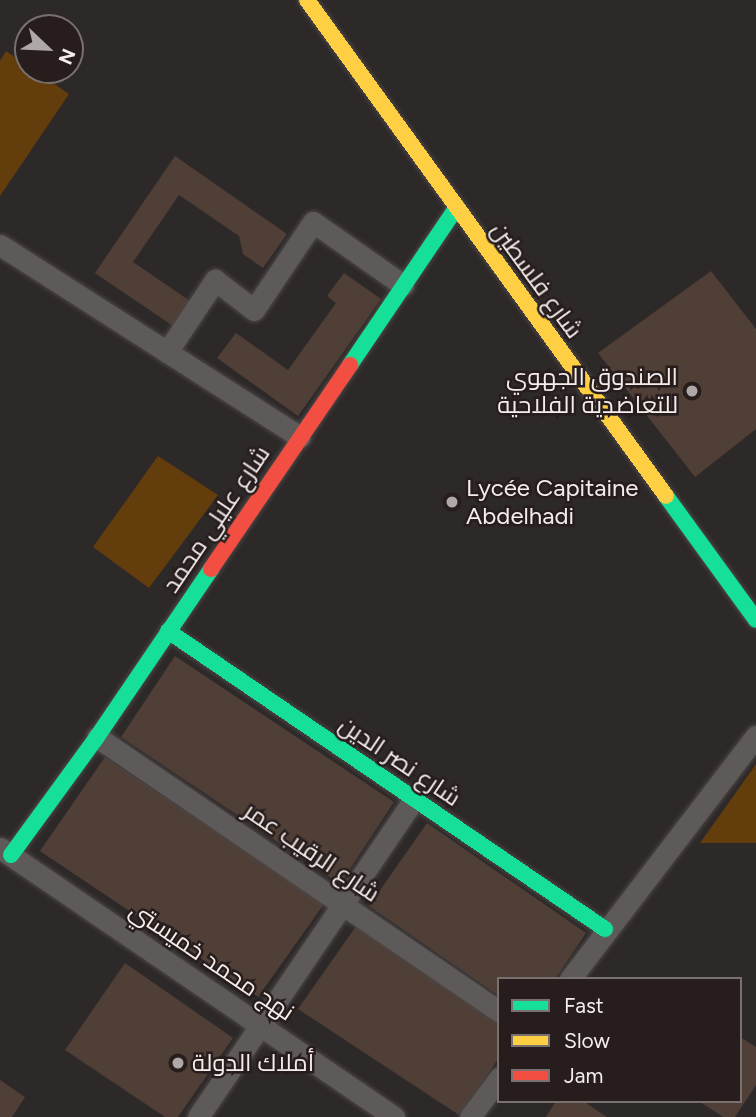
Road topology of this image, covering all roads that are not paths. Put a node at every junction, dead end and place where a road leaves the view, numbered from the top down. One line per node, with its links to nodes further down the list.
1 (307, 0): 2 (street, شارع فلسطين)
2 (457, 207): 4 (street, شارع عليلي محمد); 7 (street, شارع فلسطين)
3 (0, 245): 5 (street)
4 (403, 285): 5 (street); 6 (street, شارع عليلي محمد)
5 (167, 352): 6 (street)
6 (300, 437): 8 (street, شارع عليلي محمد)
7 (756, 620)
8 (169, 631): 10 (street, شارع عليلي محمد); 11 (street, شارع نصر الدين)
9 (756, 736): 14 (street)
10 (97, 737): 12 (street, شارع عليلي محمد); 13 (street, شارع الرقيب عمر)
11 (414, 799): 13 (street); 14 (street, شارع نصر الدين)
12 (6, 851): 17 (street, نهج محمد خميستي)
13 (342, 904): 16 (street, شارع الرقيب عمر); 17 (street)
14 (605, 929): 15 (street)
15 (571, 977)
16 (497, 1010)
17 (260, 1026): 19 (street); 20 (street, نهج محمد خميستي)
18 (497, 1081): 21 (street)
19 (198, 1117)
20 (394, 1117)
21 (470, 1117)

